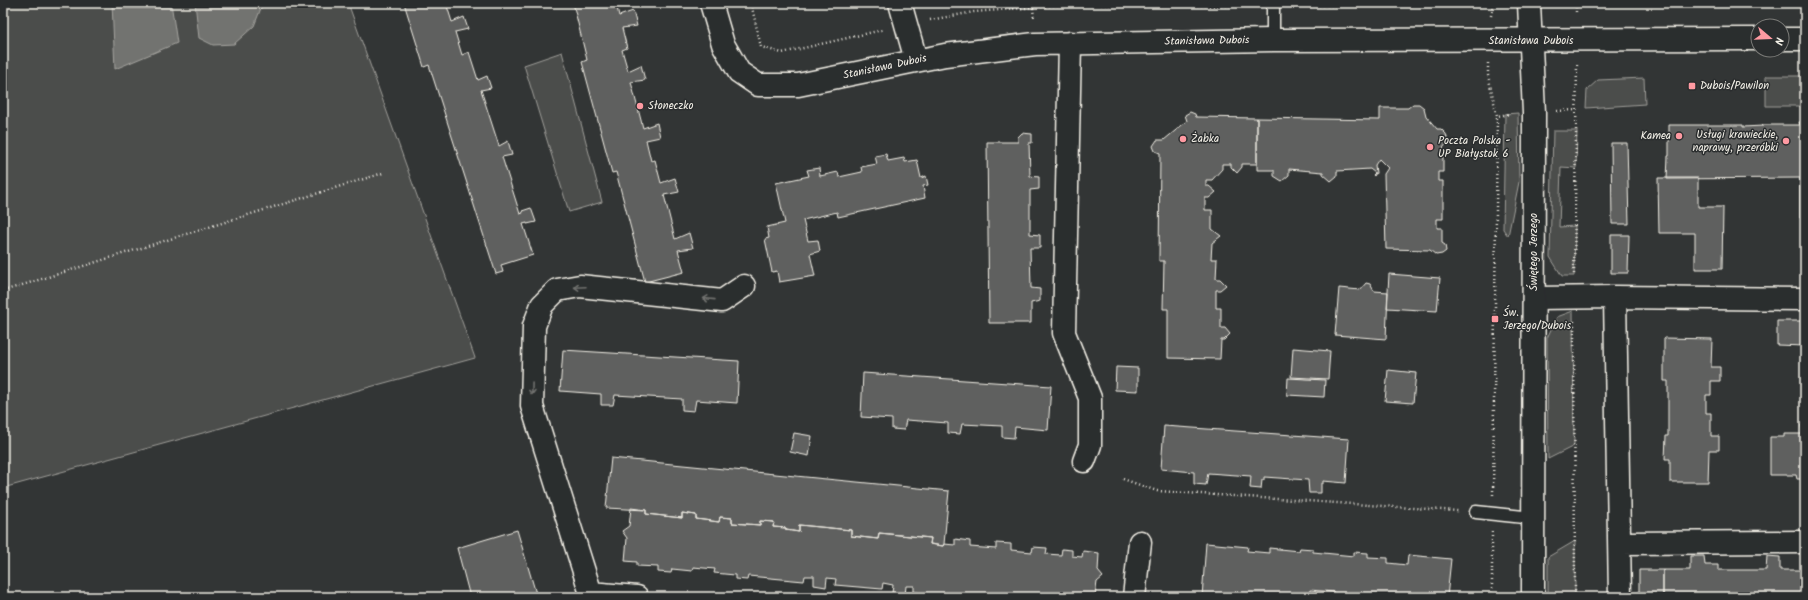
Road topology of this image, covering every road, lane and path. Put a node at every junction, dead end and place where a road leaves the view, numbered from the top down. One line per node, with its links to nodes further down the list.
1 (711, 3): 16 (street, Stanisława Dubois)
2 (751, 3): 9 (path)
3 (900, 3): 9 (street)
4 (1013, 3): 8 (path)
5 (1477, 3): 7 (path)
6 (1529, 3): 14 (street, Świętego Jerzego)
7 (1273, 4): 8 (path); 13 (lane)
8 (1013, 9): 9 (path)
9 (906, 25): 16 (street)
10 (1750, 39): 14 (street, Stanisława Dubois)
11 (1790, 39): 12 (street)
12 (1805, 39)
13 (1273, 40): 14 (street, Stanisława Dubois); 15 (street, Stanisława Dubois)
14 (1530, 41): 22 (street, Świętego Jerzego)
15 (1070, 43): 16 (street, Stanisława Dubois); 24 (street)
16 (916, 60)
17 (1497, 116): 27 (path)
18 (383, 173): 20 (path)
19 (744, 286): 32 (street, one-way to 32)
20 (3, 291)
21 (1615, 297): 22 (street); 23 (street); 30 (street)
22 (1534, 298): 28 (street, Świętego Jerzego)
23 (1805, 298)
24 (1084, 461)
25 (1123, 479): 26 (path)
26 (1476, 512): 27 (lane)
27 (1492, 514): 28 (lane); 35 (path)
28 (1534, 518): 36 (street, Świętego Jerzego)
29 (1140, 542): 34 (street)
30 (1620, 542): 31 (street); 37 (street)
31 (1805, 542)
32 (591, 595): 33 (street)
33 (637, 597)
34 (1134, 597)
35 (1492, 597)
36 (1533, 597)
37 (1620, 597)

